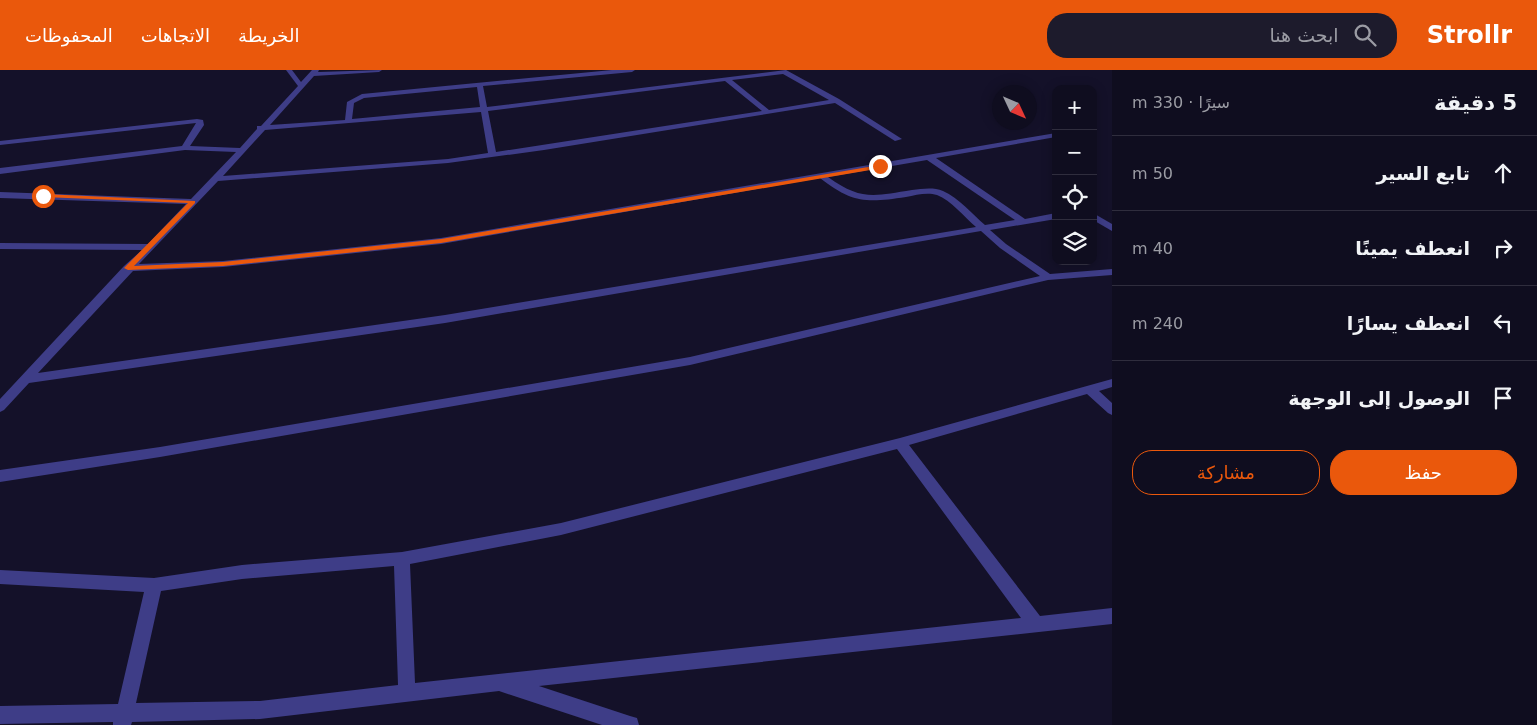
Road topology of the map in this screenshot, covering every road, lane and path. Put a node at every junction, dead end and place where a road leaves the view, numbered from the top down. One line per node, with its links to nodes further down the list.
1 (289, 70): 9 (street)
2 (380, 70): 5 (street)
3 (632, 70): 6 (street)
4 (783, 71): 7 (street); 10 (street)
5 (315, 72): 9 (street)
6 (572, 73): 8 (street)
7 (726, 78): 11 (street); 12 (street)
8 (480, 86): 11 (street); 13 (street)
9 (302, 87): 14 (street)
10 (836, 101): 12 (street); 16 (street)
11 (484, 109): 13 (street); 20 (street)
12 (769, 113): 20 (street)
13 (348, 122): 14 (street)
14 (260, 128): 19 (street)
15 (1052, 136): 21 (street)
16 (898, 139)
17 (0, 143): 18 (street)
18 (186, 148): 19 (street); 22 (street)
19 (242, 150): 24 (street)
20 (492, 156): 24 (street)
21 (930, 158): 23 (street); 29 (street)
22 (0, 170)
23 (822, 176): 30 (street); 34 (street)
24 (216, 179): 26 (street)
25 (0, 195): 26 (street)
26 (193, 202): 33 (street)
27 (1052, 217): 29 (street)
28 (1097, 219): 31 (street)
29 (1022, 221): 30 (street)
30 (980, 227): 36 (street); 37 (street)
31 (1112, 228)
32 (0, 246): 33 (street)
33 (149, 247): 34 (street)
34 (128, 268): 37 (street)
35 (1112, 272): 36 (street)
36 (1048, 277): 43 (street)
37 (25, 379): 40 (street)
38 (1112, 382): 39 (street)
39 (1089, 389): 41 (street); 42 (street)
40 (0, 407)
41 (1112, 410)
42 (900, 443): 44 (street); 48 (street)
43 (0, 476)
44 (402, 559): 46 (street); 50 (street)
45 (0, 578): 46 (street)
46 (154, 585): 52 (street)
47 (1112, 616): 48 (street)
48 (1036, 624): 49 (street)
49 (497, 682): 50 (street); 53 (street)
50 (407, 693): 52 (street)
51 (0, 715): 52 (street)
52 (123, 719)
53 (630, 725)

